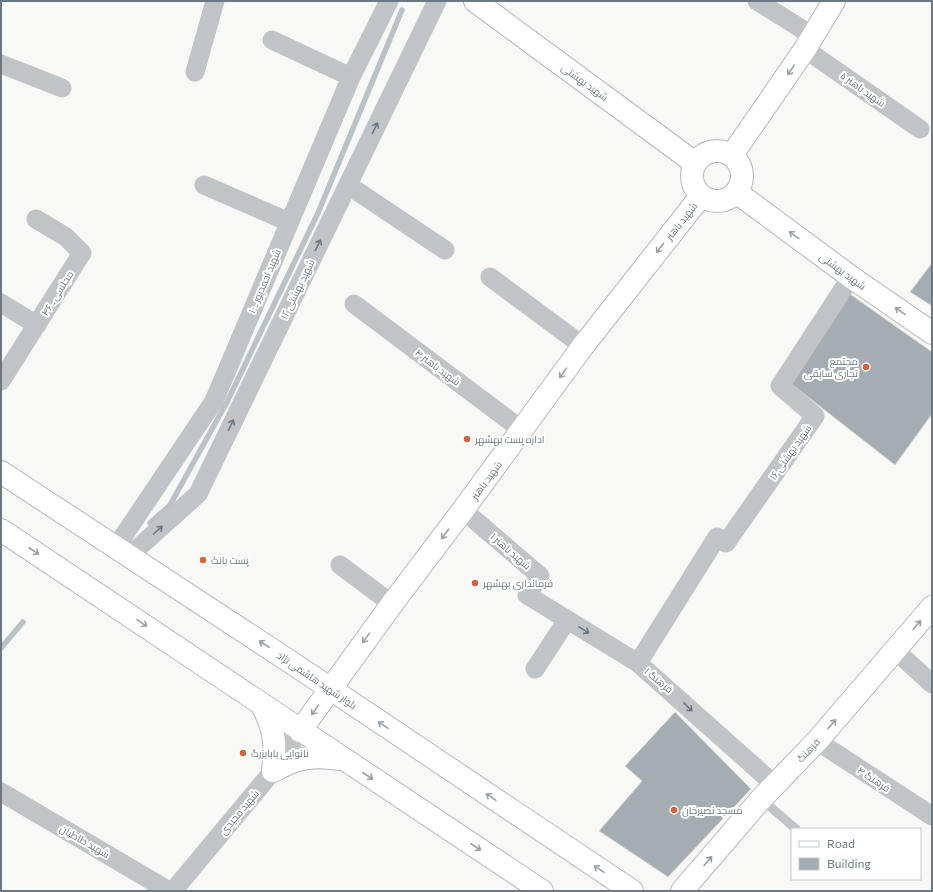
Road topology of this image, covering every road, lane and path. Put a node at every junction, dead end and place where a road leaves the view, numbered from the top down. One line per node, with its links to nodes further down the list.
1 (215, 1): 10 (street)
2 (389, 1): 11 (street, شهید احمدپور ـ ۱۰)
3 (437, 1): 17 (street, شهید بهشتی ۱۲, one-way to 3)
4 (475, 1): 15 (main road, شهید بهشتی)
5 (757, 1): 8 (street, شهید باهنر ۵)
6 (834, 1): 8 (main road)
7 (272, 40): 11 (street)
8 (809, 42): 13 (street, شهید باهنر ۵); 14 (main road, one-way to 14)
9 (1, 64): 12 (street)
10 (195, 72)
11 (350, 77): 21 (street, شهید احمدپور ـ ۱۰)
12 (62, 88)
13 (920, 129)
14 (732, 155): 15 (main road); 18 (main road)
15 (695, 163): 19 (main road)
16 (204, 185): 21 (street)
17 (348, 185): 22 (street); 35 (street, شهید بهشتی ۱۲, one-way to 17)
18 (736, 192): 19 (main road); 24 (main road, شهید بهشتی, one-way to 18)
19 (701, 196): 29 (main road, شهید باهنر, one-way to 29)
20 (36, 219): 27 (street, مجلسی ـ ۴۶)
21 (289, 222): 35 (street, شهید احمدپور ـ ۱۰)
22 (445, 250)
23 (490, 277): 29 (street)
24 (851, 277): 28 (main road, شهید بهشتی, one-way to 24); 42 (street, شهید بهشتی ۱۶)
25 (1, 303): 27 (street)
26 (354, 304): 31 (street, شهید باهنر ۴)
27 (37, 325): 30 (street, مجلسی ـ ۴۶)
28 (932, 333)
29 (583, 346): 31 (main road, شهید باهنر, one-way to 31)
30 (1, 381)
31 (522, 430): 33 (main road, شهید باهنر)
32 (1, 472): 35 (main road, بلوار شهید هاشمی نژاد)
33 (463, 510): 37 (street, شهید باهنر ۱); 38 (main road, شهید باهنر, one-way to 38)
34 (1, 530): 46 (main road, one-way to 46)
35 (122, 551): 45 (main road, بلوار شهید هاشمی نژاد, one-way to 35)
36 (340, 565): 38 (street)
37 (526, 595): 40 (street, فرهنگ ۱)
38 (392, 604): 45 (main road, شهید باهنر, one-way to 45)
39 (932, 607): 41 (main road, فرهنگ, one-way to 39)
40 (567, 620): 42 (street, فرهنگ ۱, one-way to 42); 43 (street)
41 (896, 650): 44 (street); 48 (main road, فرهنگ, one-way to 41)
42 (638, 662): 52 (street, فرهنگ ۱, one-way to 52)
43 (535, 669)
44 (932, 684)
45 (330, 688): 47 (main road, شهید باهنر, one-way to 47); 58 (main road, بلوار شهید هاشمی نژاد, one-way to 45)
46 (262, 705): 47 (main road); 50 (main road)
47 (300, 731): 49 (main road); 50 (street, شهید مجیدی)
48 (817, 741): 52 (main road, فرهنگ); 53 (street, فرهنگ ۴)
49 (342, 759): 50 (main road); 57 (main road, one-way to 57)
50 (273, 771): 56 (street, شهید مجیدی)
51 (1, 792): 55 (street, شهید طاطیان)
52 (768, 792): 54 (lane); 59 (main road, فرهنگ, one-way to 52)
53 (932, 816)
54 (795, 828)
55 (169, 891)
56 (173, 891)
57 (542, 891)
58 (632, 891)
59 (682, 891)

